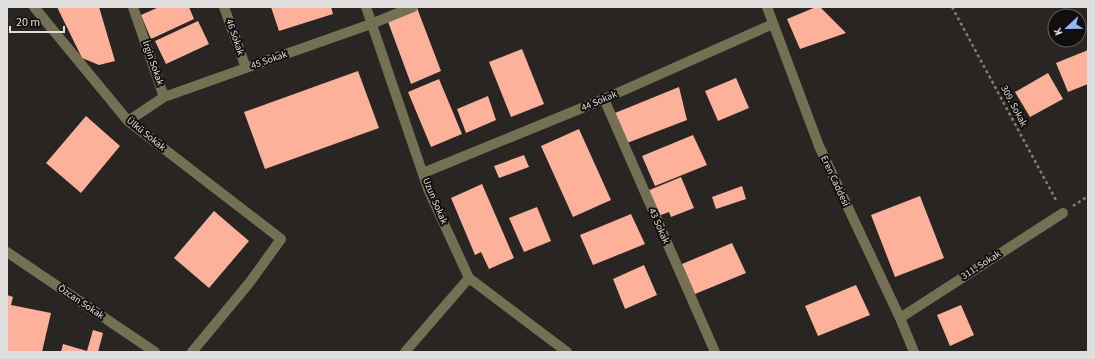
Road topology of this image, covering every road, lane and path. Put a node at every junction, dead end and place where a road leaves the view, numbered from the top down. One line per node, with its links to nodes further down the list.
1 (34, 7): 13 (street, Ülkü Sokak)
2 (133, 7): 11 (street, İrgin Sokak)
3 (224, 7): 10 (street, 46 Sokak)
4 (366, 7): 8 (street, Uzun Sokak)
5 (413, 7): 8 (street, 45 Sokak)
6 (767, 7): 9 (street, Eren Caddesi)
7 (952, 7): 15 (path, 309. Sokak)
8 (371, 24): 10 (street, 45 Sokak); 14 (street, Uzun Sokak)
9 (773, 24): 12 (street, 44 Sokak); 18 (street, Eren Caddesi)
10 (246, 68): 11 (street, 45 Sokak)
11 (164, 97): 13 (street, 45 Sokak)
12 (604, 99): 14 (street, 44 Sokak); 23 (street, 43 Sokak)
13 (128, 121): 20 (street, Ülkü Sokak)
14 (423, 173): 17 (street, Uzun Sokak)
15 (1063, 213): 18 (street, 311. Sokak)
16 (7, 252): 19 (street, Özcan Sokak)
17 (469, 278): 21 (street); 22 (street, Uzun Sokak)
18 (900, 318): 24 (street, Eren Caddesi)
19 (154, 352)
20 (192, 352)
21 (405, 352)
22 (567, 352)
23 (714, 352)
24 (914, 352)

